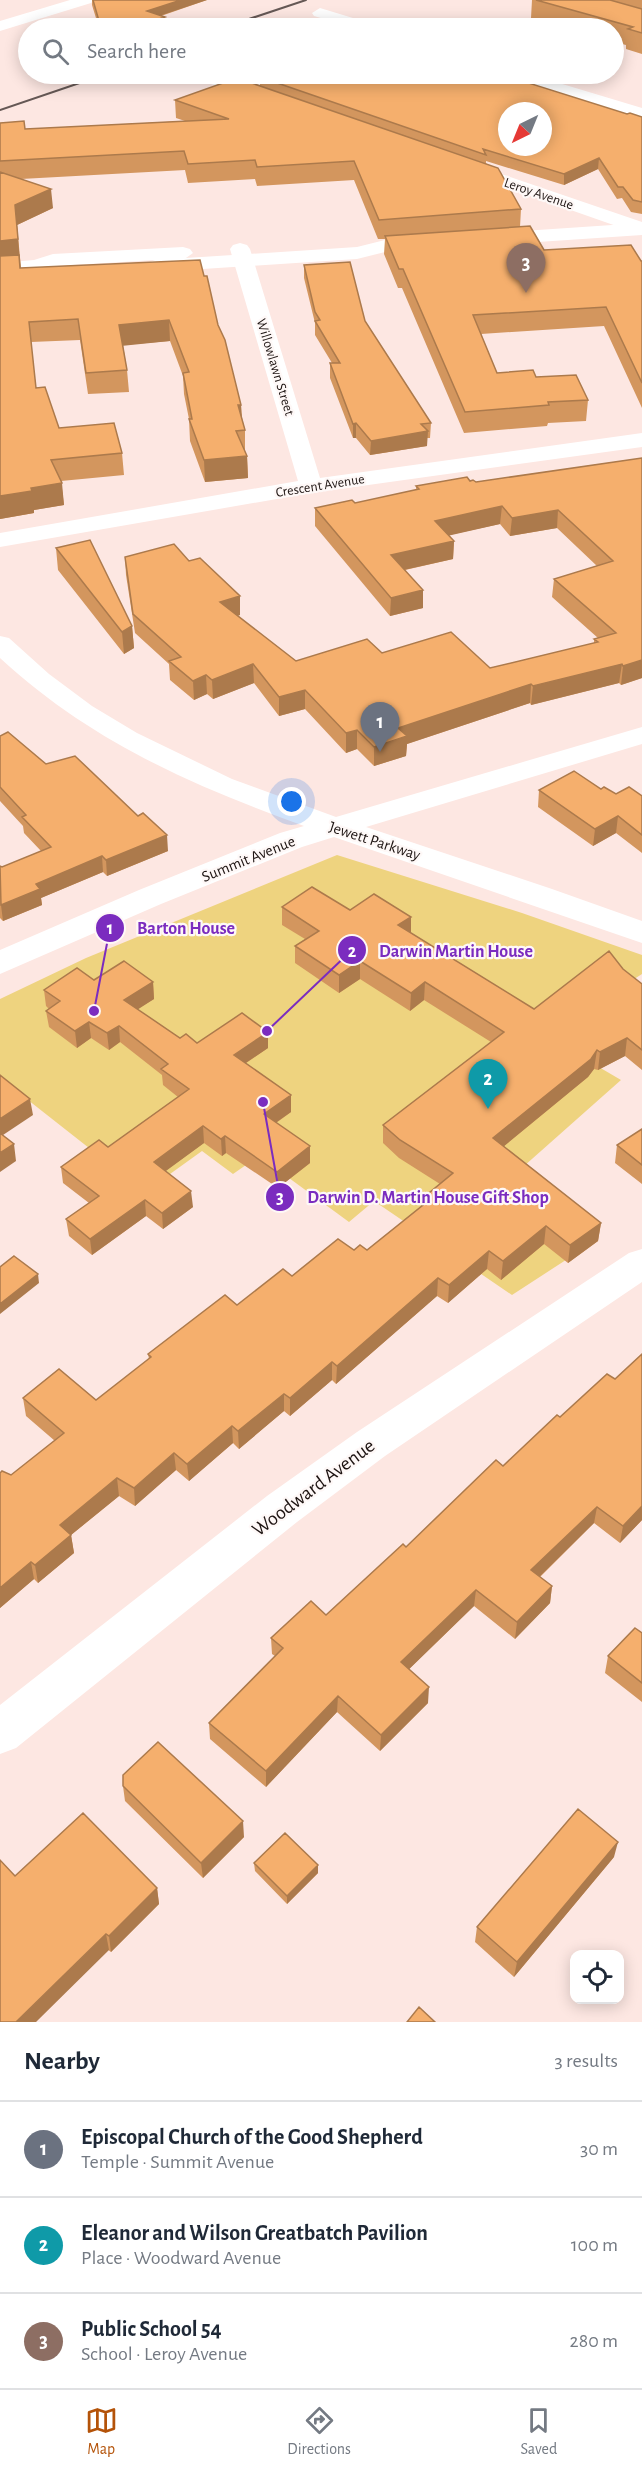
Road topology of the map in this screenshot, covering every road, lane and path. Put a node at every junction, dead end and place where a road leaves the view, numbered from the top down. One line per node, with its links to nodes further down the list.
1 (86, 0): 4 (street)
2 (8, 6): 4 (street)
3 (320, 13): 7 (street)
4 (35, 16): 5 (street); 6 (street)
5 (28, 18)
6 (41, 18)
7 (337, 18)
8 (18, 21): 9 (street)
9 (0, 26)
10 (228, 84): 12 (street)
11 (545, 84): 13 (street)
12 (282, 103)
13 (642, 114)
14 (449, 161): 15 (street, Leroy Avenue)
15 (642, 229): 16 (street)
16 (477, 240)
17 (442, 243): 18 (street)
18 (241, 255): 19 (street); 21 (street, Willowlawn Street)
19 (0, 268)
20 (642, 440): 21 (street, Crescent Avenue)
21 (311, 486): 22 (street, Crescent Avenue)
22 (0, 540)
23 (0, 644): 25 (street, Jewett Parkway)
24 (642, 735): 25 (street, Summit Avenue)
25 (332, 826): 26 (street, Jewett Parkway); 27 (street, Summit Avenue)
26 (642, 933)
27 (0, 963)
28 (642, 1263): 29 (street, Woodward Avenue)
29 (0, 1733)

